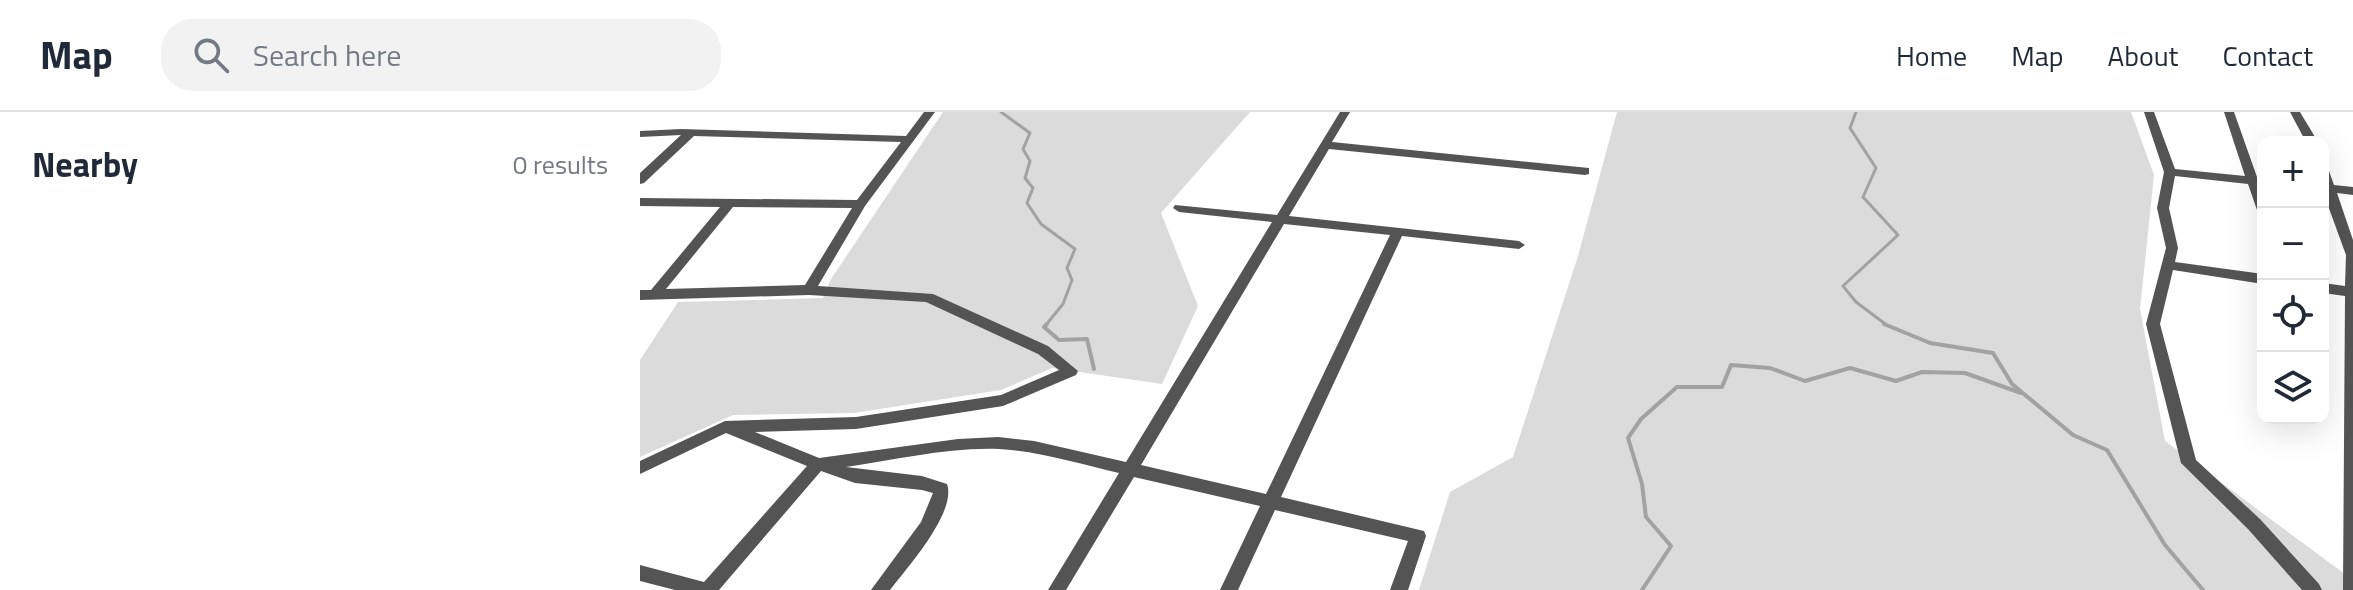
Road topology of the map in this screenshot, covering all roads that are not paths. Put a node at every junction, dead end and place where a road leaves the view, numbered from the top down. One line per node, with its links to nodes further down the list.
1 (930, 112): 9 (street)
2 (1345, 112): 10 (street)
3 (2149, 112): 12 (street)
4 (2229, 112): 13 (street)
5 (2295, 112): 8 (street)
6 (690, 133): 7 (street); 9 (street); 14 (street)
7 (640, 134)
8 (2309, 136)
9 (908, 139): 21 (street)
10 (1324, 145): 11 (street); 23 (street)
11 (1585, 171)
12 (2170, 172): 15 (street); 26 (street)
13 (2257, 179)
14 (640, 180)
15 (2257, 181)
16 (2329, 188): 17 (street)
17 (2353, 191)
18 (2329, 196): 30 (street)
19 (640, 202): 20 (street)
20 (730, 203): 21 (street); 31 (street)
21 (860, 204): 29 (street)
22 (1179, 208): 23 (street)
23 (1278, 219): 24 (street); 35 (street)
24 (1398, 232): 25 (street); 36 (street)
25 (1519, 245)
26 (2168, 265): 27 (street); 43 (street)
27 (2257, 278)
28 (2329, 289): 30 (street)
29 (809, 290): 31 (street); 32 (street)
30 (2352, 292): 44 (street)
31 (647, 295)
32 (725, 427): 33 (street); 34 (street)
33 (818, 464): 35 (street); 38 (street); 39 (street)
34 (640, 468)
35 (1130, 471): 36 (street); 40 (street)
36 (1270, 502): 41 (street); 42 (street)
37 (640, 573): 38 (street)
38 (706, 590)
39 (880, 590)
40 (1057, 590)
41 (1229, 590)
42 (1399, 590)
43 (2313, 590)
44 (2352, 590)

